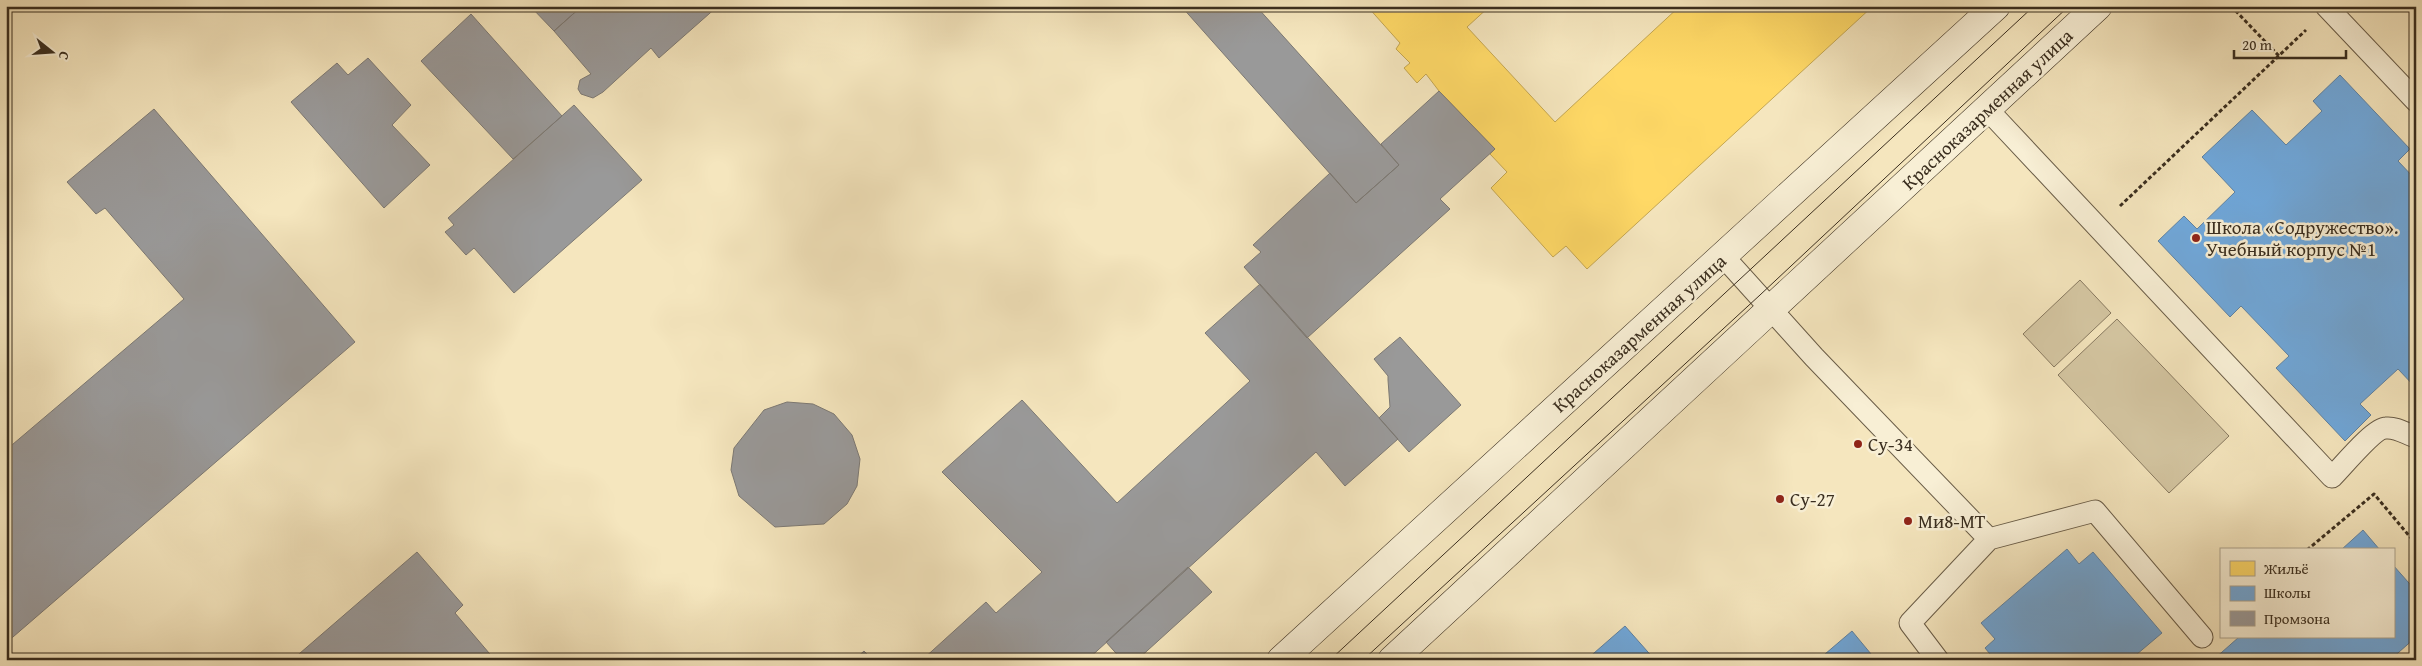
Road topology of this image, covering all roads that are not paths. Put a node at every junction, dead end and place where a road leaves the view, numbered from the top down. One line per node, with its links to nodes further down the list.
1 (1996, 6): 6 (main road, Красноказарменная улица)
2 (2098, 6): 5 (main road, Красноказарменная улица)
3 (2328, 8): 4 (lane)
4 (2416, 101)
5 (1986, 109): 7 (main road, Красноказарменная улица); 8 (lane)
6 (1723, 256): 7 (lane); 11 (main road, Красноказарменная улица)
7 (1772, 308): 9 (lane); 12 (main road, Красноказарменная улица)
8 (2416, 437)
9 (1989, 539): 10 (lane); 13 (lane)
10 (2202, 637)
11 (1281, 660)
12 (1392, 660)
13 (1938, 660)

